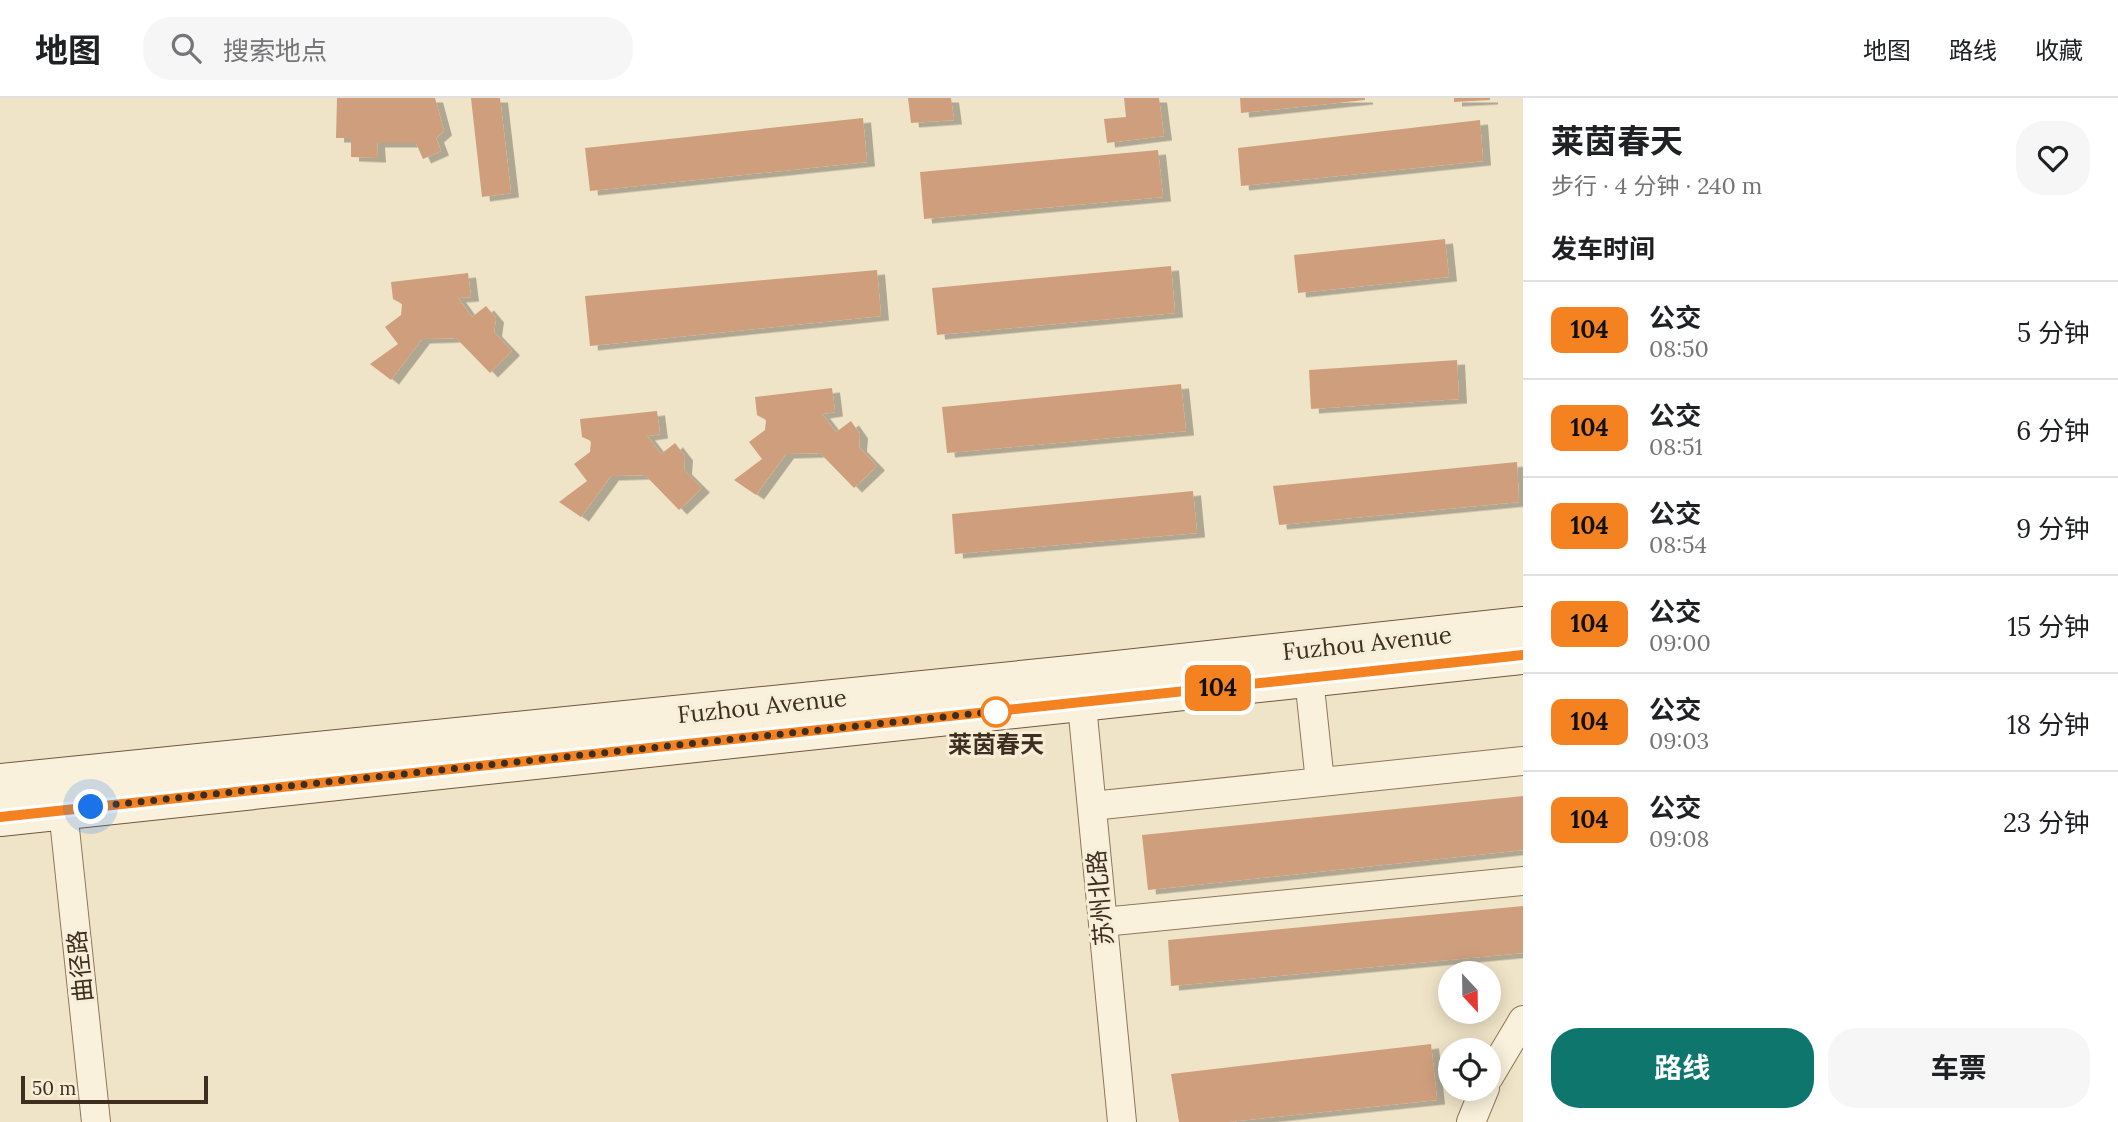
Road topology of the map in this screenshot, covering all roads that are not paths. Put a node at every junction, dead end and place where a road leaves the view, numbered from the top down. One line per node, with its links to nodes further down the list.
1 (1523, 626): 3 (main road, Fuzhou Avenue)
2 (1523, 655): 3 (main road, Fuzhou Avenue)
3 (1308, 664): 4 (main road, Fuzhou Avenue); 6 (street)
4 (1081, 688): 7 (main road, Fuzhou Avenue); 8 (street, 苏州北路); 9 (main road, Fuzhou Avenue)
5 (1523, 761): 6 (street)
6 (1320, 782): 8 (street)
7 (0, 783)
8 (1092, 806): 12 (street, 苏州北路)
9 (63, 810): 10 (main road, Fuzhou Avenue); 16 (street, 曲径路)
10 (0, 817)
11 (1523, 881): 12 (street)
12 (1103, 922): 17 (street, 苏州北路)
13 (1523, 1020): 14 (street)
14 (1501, 1057)
15 (1480, 1101): 18 (street)
16 (96, 1122)
17 (1122, 1122)
18 (1471, 1122)

